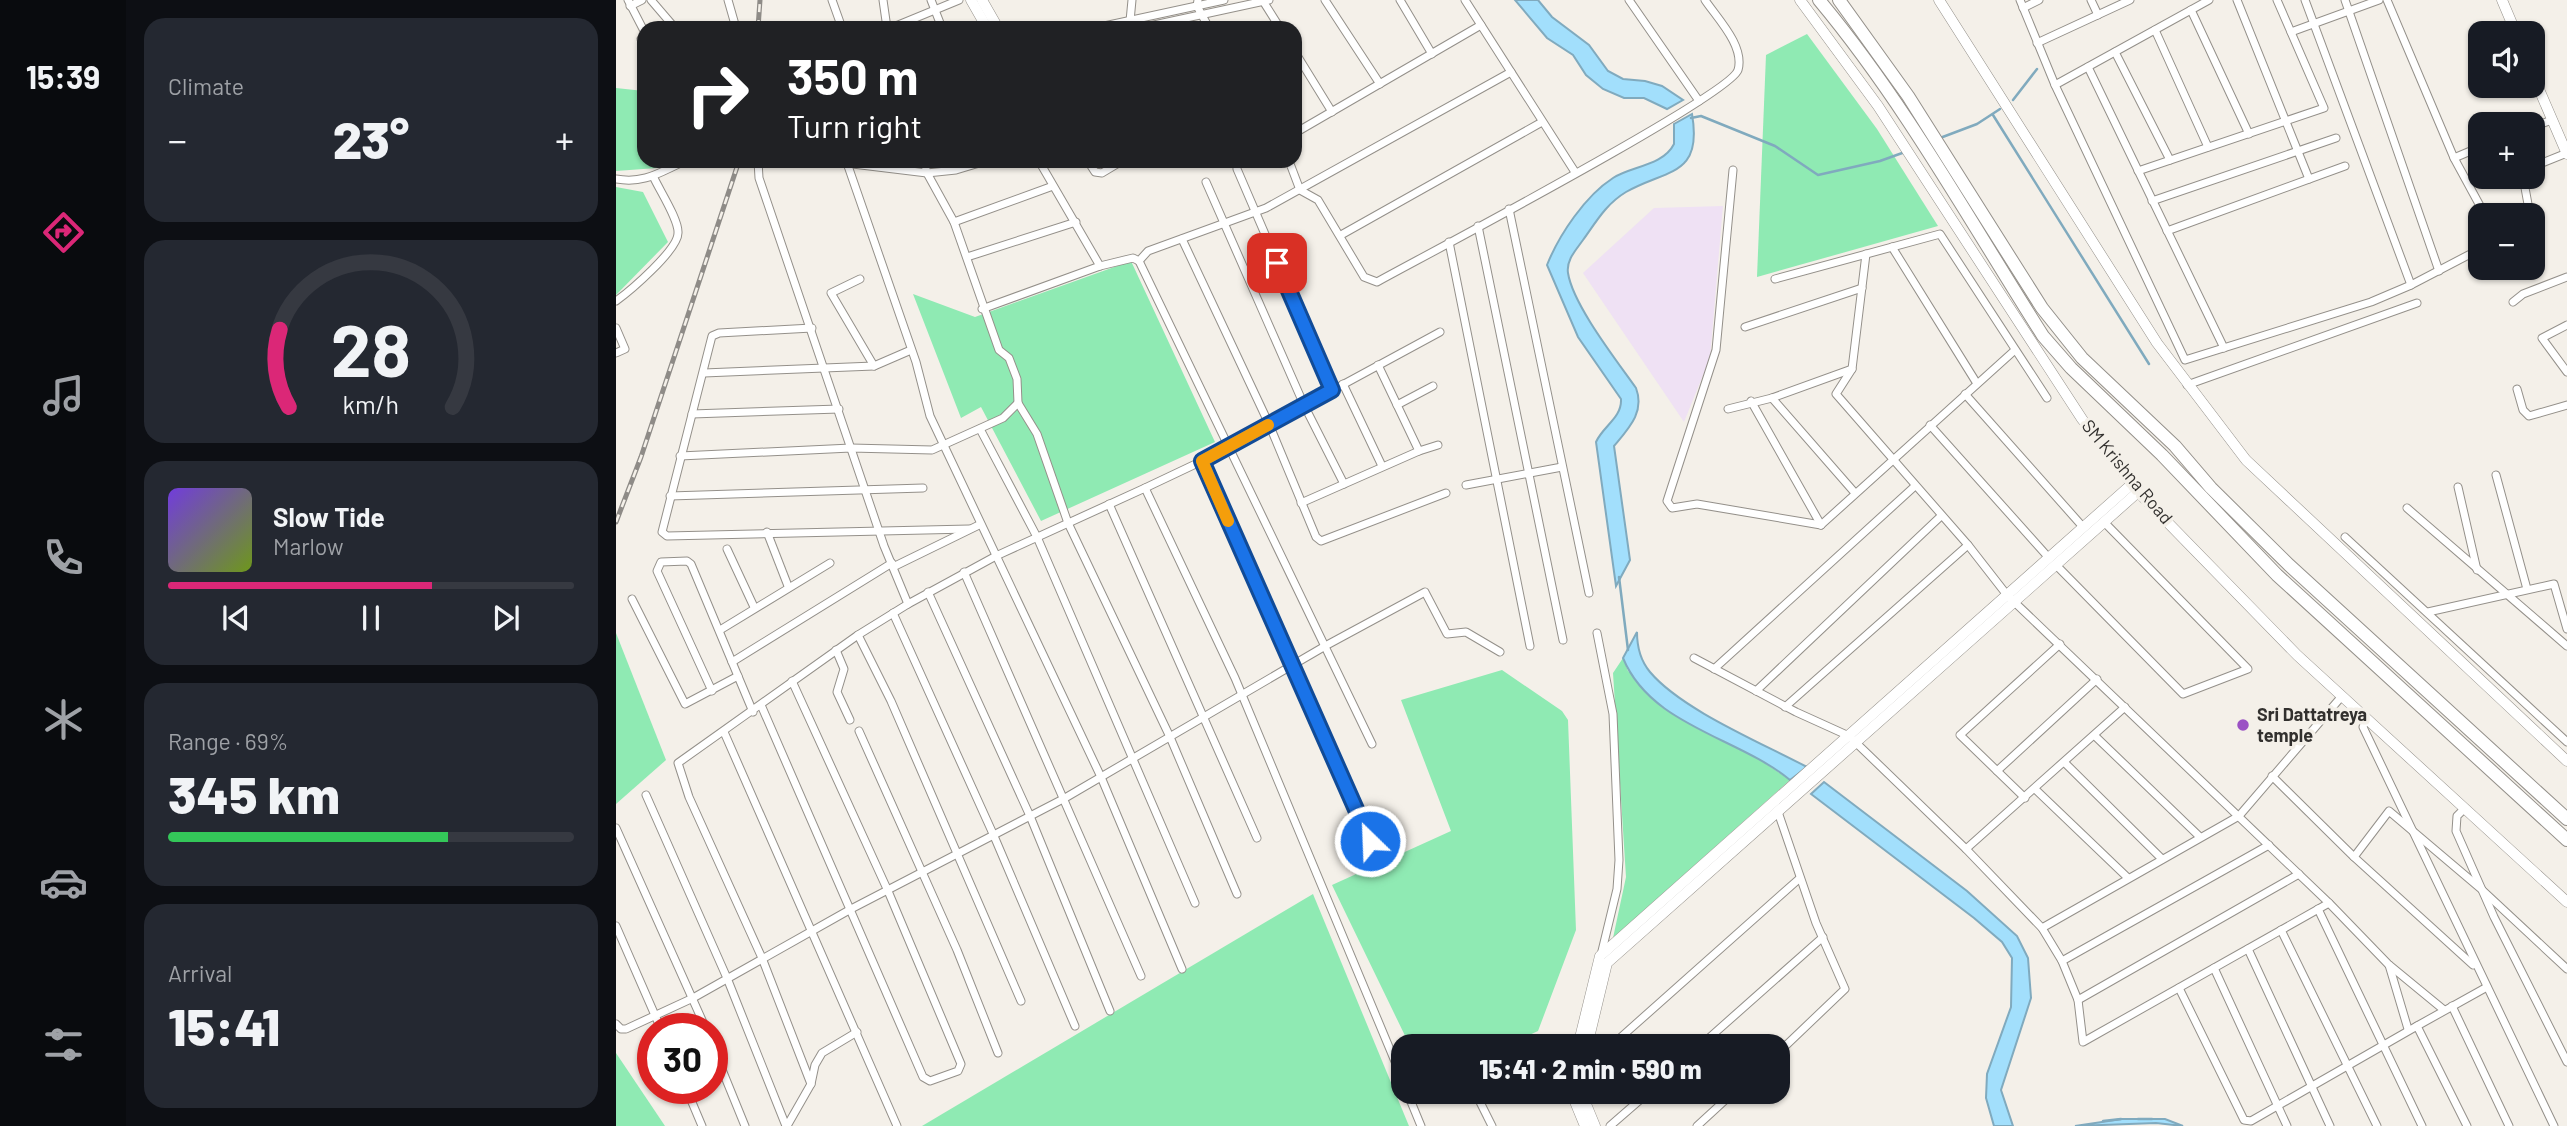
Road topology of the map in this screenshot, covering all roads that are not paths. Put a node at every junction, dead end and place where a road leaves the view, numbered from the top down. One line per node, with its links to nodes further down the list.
1 (642, 0): 33 (street)
2 (651, 0): 43 (street)
3 (728, 0): 44 (street)
4 (832, 0): 45 (street)
5 (883, 0): 46 (street)
6 (931, 0): 37 (street)
7 (959, 0): 37 (street)
8 (971, 0): 49 (street)
9 (982, 0): 50 (street)
10 (1132, 0): 41 (street)
11 (1224, 0): 34 (street)
12 (1325, 0): 66 (street)
13 (1400, 0): 62 (street)
14 (1465, 0): 57 (street)
15 (1629, 0): 69 (street)
16 (1705, 0): 69 (street)
17 (1800, 0): 189 (street, SM Krishna Road)
18 (1819, 0): 221 (highway, SM Krishna Road)
19 (1839, 0): 221 (highway, SM Krishna Road)
20 (1939, 0): 152 (street)
21 (2039, 0): 35 (street)
22 (2091, 0): 40 (street)
23 (2130, 0): 40 (street)
24 (2209, 0): 36 (street)
25 (2237, 0): 72 (street)
26 (2277, 0): 59 (street)
27 (2305, 0): 56 (street)
28 (2345, 0): 38 (street)
29 (2379, 0): 38 (street)
30 (2387, 0): 82 (street)
31 (2502, 0): 55 (street)
32 (1266, 1): 39 (street); 54 (street)
33 (629, 3): 42 (street)
34 (1197, 3): 39 (street); 41 (street)
35 (2022, 4): 60 (street)
36 (2191, 10): 58 (street); 76 (street)
37 (935, 11): 47 (street); 48 (street)
38 (2349, 11): 56 (street); 125 (street)
39 (1201, 15): 52 (street); 53 (street)
40 (2098, 15): 60 (street)
41 (1130, 20): 51 (street)
42 (638, 21)
43 (669, 21)
44 (734, 21)
45 (840, 21)
46 (888, 21)
47 (908, 21)
48 (939, 21)
49 (983, 21)
50 (994, 21)
51 (1126, 21)
52 (1172, 21)
53 (1205, 21)
54 (1276, 21)
55 (2511, 21)
56 (2314, 24): 59 (street); 129 (street)
57 (1481, 25): 62 (street); 65 (street)
58 (2155, 30): 61 (street); 78 (street)
59 (2291, 32): 72 (street)
60 (2037, 43): 67 (street)
61 (2115, 52): 64 (street); 83 (street)
62 (1432, 54): 66 (street)
63 (1302, 63): 70 (street)
64 (2088, 67): 67 (street); 98 (street)
65 (1510, 72): 73 (street); 106 (street)
66 (1380, 84): 70 (street)
67 (2055, 85): 140 (street)
68 (2543, 98): 71 (street)
69 (1699, 102): 99 (street)
70 (1332, 112): 75 (street)
71 (2552, 120): 74 (street); 81 (street)
72 (2288, 121): 76 (street); 79 (street)
73 (1542, 122): 99 (street); 116 (street)
74 (2545, 122)
75 (1302, 129)
76 (2249, 134): 78 (street)
77 (2336, 138): 79 (street)
78 (2208, 148): 83 (street)
79 (2298, 151): 103 (street); 107 (street)
80 (2468, 152): 82 (street)
81 (2567, 153): 84 (street)
82 (2454, 158): 108 (street)
83 (2170, 160): 98 (street)
84 (2545, 162)
85 (2345, 166): 103 (street)
86 (666, 168): 101 (street)
87 (758, 168): 138 (street)
88 (849, 168): 141 (street)
89 (887, 168): 100 (street)
90 (926, 168): 100 (street)
91 (963, 168): 100 (street)
92 (1043, 168): 105 (street)
93 (1092, 168): 94 (street)
94 (1110, 168)
95 (1292, 168): 106 (street)
96 (1237, 169): 110 (street)
97 (1733, 170): 201 (street)
98 (2138, 171): 107 (street)
99 (1575, 172): 109 (street)
100 (927, 173): 111 (street)
101 (654, 178): 102 (street); 131 (street)
102 (616, 179)
103 (2309, 179): 115 (street)
104 (1206, 182): 113 (street)
105 (1053, 186): 111 (street); 112 (street)
106 (1300, 190): 110 (street); 116 (street)
107 (2152, 201): 115 (street)
108 (2478, 203)
109 (1509, 209): 114 (street); 179 (street)
110 (1255, 212): 113 (street); 155 (street)
111 (954, 222): 122 (street)
112 (1076, 222): 122 (street); 124 (street)
113 (1224, 224): 117 (street); 161 (street)
114 (1478, 226): 118 (street); 180 (street)
115 (2167, 231): 140 (street)
116 (1341, 235): 118 (street)
117 (1182, 239): 123 (street); 167 (street)
118 (1449, 242): 182 (street)
119 (1892, 247): 120 (street); 142 (street); 150 (street)
120 (1866, 254): 128 (street); 130 (street)
121 (2468, 255): 125 (street)
122 (967, 257): 134 (street)
123 (1139, 261): 124 (street); 173 (street)
124 (1100, 266): 134 (street)
125 (2439, 271): 129 (street)
126 (2567, 277): 132 (street)
127 (860, 279): 145 (street)
128 (1775, 279)
129 (2411, 285): 140 (street)
130 (1862, 288): 136 (street); 147 (street)
131 (616, 301)
132 (2513, 302)
133 (2417, 303): 152 (street)
134 (982, 309): 160 (street)
135 (2567, 325): 148 (street)
136 (1745, 327)
137 (616, 328): 143 (street)
138 (812, 328): 146 (street); 149 (street)
139 (1440, 332): 144 (street)
140 (2224, 348)
141 (911, 350): 145 (street); 172 (street)
142 (2015, 350): 150 (street); 158 (street)
143 (616, 353)
144 (1378, 365): 151 (street); 162 (street)
145 (874, 366): 146 (street)
146 (825, 369): 149 (street); 164 (street)
147 (1852, 369): 157 (street); 176 (street)
148 (2567, 372)
149 (704, 373): 166 (street)
150 (1976, 382): 156 (street)
151 (1343, 384): 155 (street); 178 (street)
152 (2187, 385): 265 (street)
153 (1433, 386): 162 (street)
154 (2517, 388): 163 (street)
155 (1332, 390): 161 (street)
156 (1965, 394): 168 (street); 202 (street)
157 (1772, 398): 159 (street); 192 (street)
158 (2047, 398)
159 (1751, 401): 165 (street); 201 (street)
160 (1018, 403): 169 (street); 199 (street)
161 (1304, 405): 167 (street); 183 (street)
162 (1397, 405): 174 (street)
163 (2567, 405)
164 (839, 409): 166 (street); 171 (street)
165 (1728, 409)
166 (692, 414): 175 (street)
167 (1269, 424): 173 (street); 194 (street)
168 (1930, 425): 176 (street); 211 (street)
169 (980, 429): 172 (street); 206 (street)
170 (1438, 445): 174 (street)
171 (851, 447): 172 (street); 175 (street); 190 (street)
172 (943, 447): 200 (street)
173 (1228, 447): 177 (street); 234 (street)
174 (1419, 451): 178 (street)
175 (680, 456): 193 (street)
176 (1894, 460): 185 (street); 192 (street)
177 (1202, 461): 188 (street); 241 (street)
178 (1382, 466): 183 (street)
179 (1562, 467): 180 (street); 219 (street)
180 (1529, 473): 182 (street); 232 (street)
181 (2496, 475): 217 (street)
182 (1497, 479): 184 (street); 235 (street)
183 (1343, 484): 194 (street)
184 (1466, 485)
185 (1915, 486): 197 (street); 242 (street)
186 (2458, 487): 214 (street)
187 (923, 488): 190 (street)
188 (1145, 488): 195 (street); 248 (street)
189 (2135, 488): 198 (street); 202 (street); 249 (street, SM Krishna Road)
190 (866, 490): 193 (street); 203 (street)
191 (1446, 493): 194 (street)
192 (1855, 493): 201 (street)
193 (670, 496): 205 (street)
194 (1301, 503)
195 (1109, 504): 199 (street); 254 (street)
196 (2407, 508): 214 (street)
197 (1941, 516): 208 (street); 247 (street)
198 (2104, 522): 211 (street); 211 (street)
199 (1068, 523): 206 (street); 260 (street)
200 (979, 525): 204 (street); 210 (street)
201 (1821, 525)
202 (2083, 527): 211 (street)
203 (879, 529): 204 (street); 205 (street); 213 (street)
204 (969, 529): 213 (street)
205 (767, 532): 216 (street)
206 (1037, 537): 210 (street); 264 (street)
207 (2345, 537): 226 (street)
208 (1968, 545): 222 (street); 252 (street)
209 (727, 549): 225 (street)
210 (996, 556): 215 (street); 269 (street)
211 (2052, 561): 222 (street)
212 (830, 563): 216 (street)
213 (892, 565): 224 (street); 240 (street)
214 (2477, 570): 220 (street)
215 (964, 572): 218 (street); 272 (street)
216 (788, 586): 225 (street)
217 (2528, 589): 220 (street); 228 (street)
218 (928, 592): 224 (street); 276 (street)
219 (1589, 593)
220 (2504, 594): 226 (street); 236 (street)
221 (2312, 595): 278 (highway, SM Krishna Road); 284 (highway, SM Krishna Road)
222 (2011, 598): 233 (street); 261 (street)
223 (632, 599): 246 (street)
224 (908, 604): 227 (street)
225 (754, 607): 229 (street)
226 (2428, 612): 262 (street)
227 (893, 613): 231 (street); 281 (street)
228 (2567, 629)
229 (720, 630): 240 (street); 246 (street)
230 (1597, 633): 310 (street)
231 (858, 635): 237 (street); 288 (street)
232 (1563, 640)
233 (2060, 644): 244 (street); 267 (street)
234 (1327, 645): 238 (street); 241 (street); 263 (street)
235 (1530, 646)
236 (2567, 646)
237 (836, 650): 245 (street); 256 (street)
238 (1500, 652)
239 (1694, 658): 242 (street)
240 (733, 662): 243 (street)
241 (1293, 666): 248 (street); 285 (street)
242 (1714, 669): 247 (street)
243 (738, 676): 246 (street); 253 (street)
244 (2097, 679): 251 (street); 267 (street)
245 (792, 681): 250 (street); 296 (street)
246 (712, 691)
247 (1756, 691): 252 (street)
248 (1242, 696): 254 (street); 341 (street)
249 (2342, 696): 255 (street, SM Krishna Road); 268 (street)
250 (761, 705): 253 (street); 301 (street)
251 (2125, 706): 259 (street); 277 (street)
252 (1786, 707): 261 (street)
253 (753, 712): 258 (street)
254 (1205, 718): 260 (street); 282 (street)
255 (2366, 718): 274 (street, SM Krishna Road); 279 (street)
256 (849, 720)
257 (859, 731): 291 (street)
258 (724, 732): 305 (street); 309 (street)
259 (2095, 736): 266 (street); 283 (street)
260 (1170, 737): 264 (street); 297 (street)
261 (1852, 739): 275 (street); 287 (street); 310 (street)
262 (2567, 741)
263 (1372, 744)
264 (1131, 760): 269 (street); 300 (street)
265 (2567, 761)
266 (2065, 763): 270 (street); 290 (street)
267 (1997, 771): 273 (street)
268 (2272, 776): 277 (street); 289 (street)
269 (1101, 777): 272 (street); 315 (street)
270 (2035, 789): 273 (street); 294 (street)
271 (646, 795): 318 (street)
272 (1065, 798): 276 (street); 317 (street)
273 (2025, 798): 287 (street)
274 (2465, 808): 295 (street); 298 (street, SM Krishna Road)
275 (1777, 811): 293 (street); 310 (street)
276 (1030, 816): 281 (street); 326 (street)
277 (2239, 816): 283 (street); 286 (street)
278 (2567, 819)
279 (2411, 827): 289 (street); 295 (street); 314 (street)
280 (616, 828): 321 (street)
281 (994, 836): 288 (street); 332 (street)
282 (1256, 838)
283 (2200, 838): 290 (street)
284 (2567, 840)
285 (1370, 841)
286 (2269, 845): 292 (street); 311 (street)
287 (1966, 849): 304 (street)
288 (959, 854): 291 (street); 323 (street)
289 (2354, 857): 314 (street)
290 (2162, 859): 294 (street)
291 (923, 873): 296 (street); 342 (street)
292 (2299, 874): 299 (street); 322 (street)
293 (1800, 878): 307 (street); 337 (street)
294 (2128, 878): 304 (street)
295 (2480, 888): 316 (street); 343 (street)
296 (888, 891): 301 (street); 301 (street)
297 (1237, 894)
298 (2567, 902)
299 (2329, 903): 302 (street); 312 (street)
300 (1195, 904)
301 (851, 909): 305 (street)
302 (2319, 909): 306 (street); 340 (street)
303 (616, 926): 327 (street)
304 (2042, 928): 311 (street)
305 (813, 930): 309 (street); 334 (street)
306 (2281, 930): 308 (street); 344 (street)
307 (1823, 937): 338 (street); 339 (street)
308 (2248, 949): 313 (street); 347 (street)
309 (762, 958): 318 (street); 346 (street)
310 (1603, 960): 335 (street); 336 (street)
311 (2062, 961): 322 (street)
312 (2388, 964): 325 (street); 333 (street)
313 (2214, 968): 320 (street); 355 (street)
314 (2476, 968): 319 (street)
315 (1182, 969)
316 (2567, 969)
317 (1141, 976)
318 (727, 978): 321 (street); 360 (street)
319 (2487, 987): 324 (street); 375 (street)
320 (2179, 988): 322 (street); 357 (street)
321 (693, 998): 328 (street); 329 (street)
322 (2078, 1000)
323 (1021, 1001)
324 (2452, 1006): 325 (street); 374 (street)
325 (2444, 1010): 333 (street)
326 (1111, 1011)
327 (654, 1013)
328 (664, 1013)
329 (699, 1013)
330 (616, 1024): 331 (street)
331 (637, 1025)
332 (1075, 1026)
333 (2412, 1027): 340 (street); 373 (street)
334 (857, 1032): 346 (street); 361 (street)
335 (1581, 1034)
336 (1589, 1034)
337 (1624, 1034)
338 (1714, 1034)
339 (1790, 1041)
340 (2383, 1044): 344 (street); 372 (street)
341 (1391, 1052)
342 (998, 1053)
343 (2566, 1060)
344 (2347, 1065): 347 (street); 371 (street)
345 (728, 1084): 359 (street)
346 (811, 1084): 360 (street)
347 (2310, 1086): 355 (street); 370 (street)
348 (693, 1104): 358 (street)
349 (1412, 1104): 362 (street)
350 (1481, 1104): 363 (street)
351 (1576, 1104): 364 (street)
352 (1586, 1104): 365 (street)
353 (1635, 1104): 366 (street)
354 (1721, 1104): 367 (street)
355 (2278, 1105): 356 (street); 369 (street)
356 (2257, 1117): 357 (street); 368 (street)
357 (2244, 1124)
358 (702, 1126)
359 (745, 1126)
360 (787, 1126)
361 (897, 1126)
362 (1422, 1126)
363 (1492, 1126)
364 (1585, 1126)
365 (1595, 1126)
366 (1610, 1126)
367 (1697, 1126)
368 (2262, 1126)
369 (2287, 1126)
370 (2330, 1126)
371 (2377, 1126)
372 (2422, 1126)
373 (2467, 1126)
374 (2509, 1126)
375 (2554, 1126)

